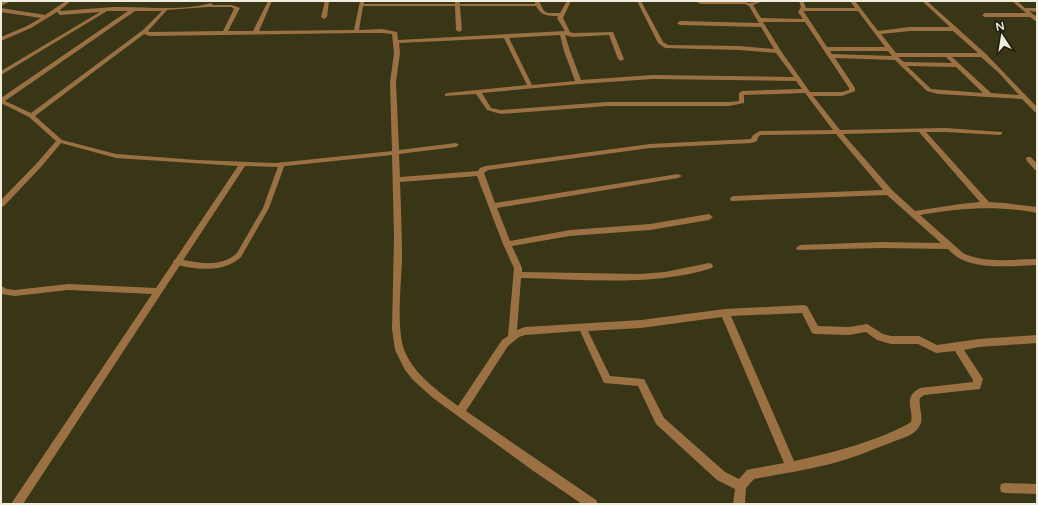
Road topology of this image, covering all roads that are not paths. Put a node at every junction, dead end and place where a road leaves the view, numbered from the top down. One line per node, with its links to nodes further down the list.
1 (8, 1): 20 (street)
2 (69, 1): 27 (street)
3 (213, 1): 21 (street)
4 (270, 1): 46 (street)
5 (327, 1): 35 (street)
6 (565, 1): 7 (street)
7 (569, 1): 31 (street)
8 (639, 1): 53 (street)
9 (696, 1): 19 (street)
10 (761, 1): 19 (street)
11 (801, 1): 24 (street)
12 (852, 1): 29 (street)
13 (924, 1): 40 (street)
14 (1014, 1): 25 (street)
15 (362, 3): 16 (street); 43 (street)
16 (457, 3): 17 (street); 41 (street)
17 (524, 3): 18 (street)
18 (537, 3): 31 (street)
19 (750, 4): 39 (street)
20 (1, 5)
21 (207, 6): 23 (street); 45 (street)
22 (135, 9): 23 (street); 28 (street); 70 (street)
23 (166, 9): 42 (street)
24 (802, 9): 29 (street); 37 (street)
25 (1024, 9): 30 (street); 33 (street)
26 (1, 10): 34 (street)
27 (57, 10): 28 (street); 34 (street)
28 (107, 10): 61 (street)
29 (859, 10): 44 (street)
30 (1037, 10)
31 (561, 15): 47 (street)
32 (985, 15): 33 (street)
33 (1030, 15): 36 (street)
34 (46, 17): 49 (street)
35 (324, 17)
36 (1037, 20)
37 (808, 21): 39 (street); 51 (street)
38 (680, 23): 39 (street)
39 (762, 23): 53 (street)
40 (954, 29): 44 (street); 57 (street)
41 (459, 30)
42 (146, 31): 45 (street); 72 (street)
43 (356, 32): 46 (street); 50 (street)
44 (876, 32): 52 (street)
45 (225, 33): 46 (street)
46 (255, 33)
47 (565, 33): 48 (street); 58 (street); 63 (street)
48 (506, 37): 50 (street); 64 (street)
49 (1, 39)
50 (395, 42): 78 (street)
51 (825, 49): 52 (street); 55 (street)
52 (889, 49): 56 (street)
53 (778, 51): 62 (street)
54 (947, 55): 56 (street); 57 (street); 60 (street)
55 (830, 56): 56 (street); 66 (street)
56 (895, 56): 59 (street)
57 (984, 56): 69 (street)
58 (621, 59)
59 (902, 64): 60 (street); 68 (street)
60 (957, 65): 68 (street)
61 (1, 73)
62 (797, 79): 63 (street); 66 (street)
63 (579, 82): 64 (street)
64 (530, 86): 65 (street)
65 (478, 92): 66 (street); 67 (street)
66 (807, 93): 74 (street)
67 (447, 95)
68 (989, 95): 69 (street)
69 (1025, 98): 71 (street)
70 (1, 101): 72 (street)
71 (1037, 111)
72 (31, 116): 76 (street)
73 (920, 130): 74 (street); 75 (street); 89 (street)
74 (839, 133): 83 (street); 86 (street)
75 (1000, 133)
76 (60, 141): 80 (street); 88 (street)
77 (456, 145): 78 (street)
78 (395, 152): 81 (street); 85 (street)
79 (1028, 159): 82 (street)
80 (243, 164): 81 (street); 97 (street)
81 (282, 164): 97 (lane)
82 (1037, 168)
83 (480, 173): 85 (street); 90 (street)
84 (678, 176): 90 (street)
85 (397, 180): 108 (street)
86 (889, 192): 87 (street); 92 (street)
87 (734, 199)
88 (1, 204)
89 (986, 204): 91 (street); 92 (street)
90 (492, 206): 94 (street)
91 (1037, 210)
92 (914, 214): 95 (street)
93 (709, 217): 94 (street)
94 (507, 244): 100 (street)
95 (950, 246): 96 (street); 98 (street)
96 (800, 248)
97 (177, 262): 102 (street)
98 (1037, 262)
99 (709, 266): 100 (street)
100 (518, 275): 105 (street)
101 (1, 289): 102 (street)
102 (158, 291): 113 (street)
103 (726, 313): 104 (street); 107 (street); 109 (street)
104 (582, 327): 105 (street); 110 (street)
105 (512, 337): 108 (street)
106 (1037, 339): 107 (street)
107 (957, 347): 109 (street)
108 (460, 412): 114 (street)
109 (791, 466): 110 (street)
110 (741, 486): 115 (street)
111 (1005, 488): 112 (street)
112 (1037, 489)
113 (17, 504)
114 (592, 504)
115 (739, 504)

